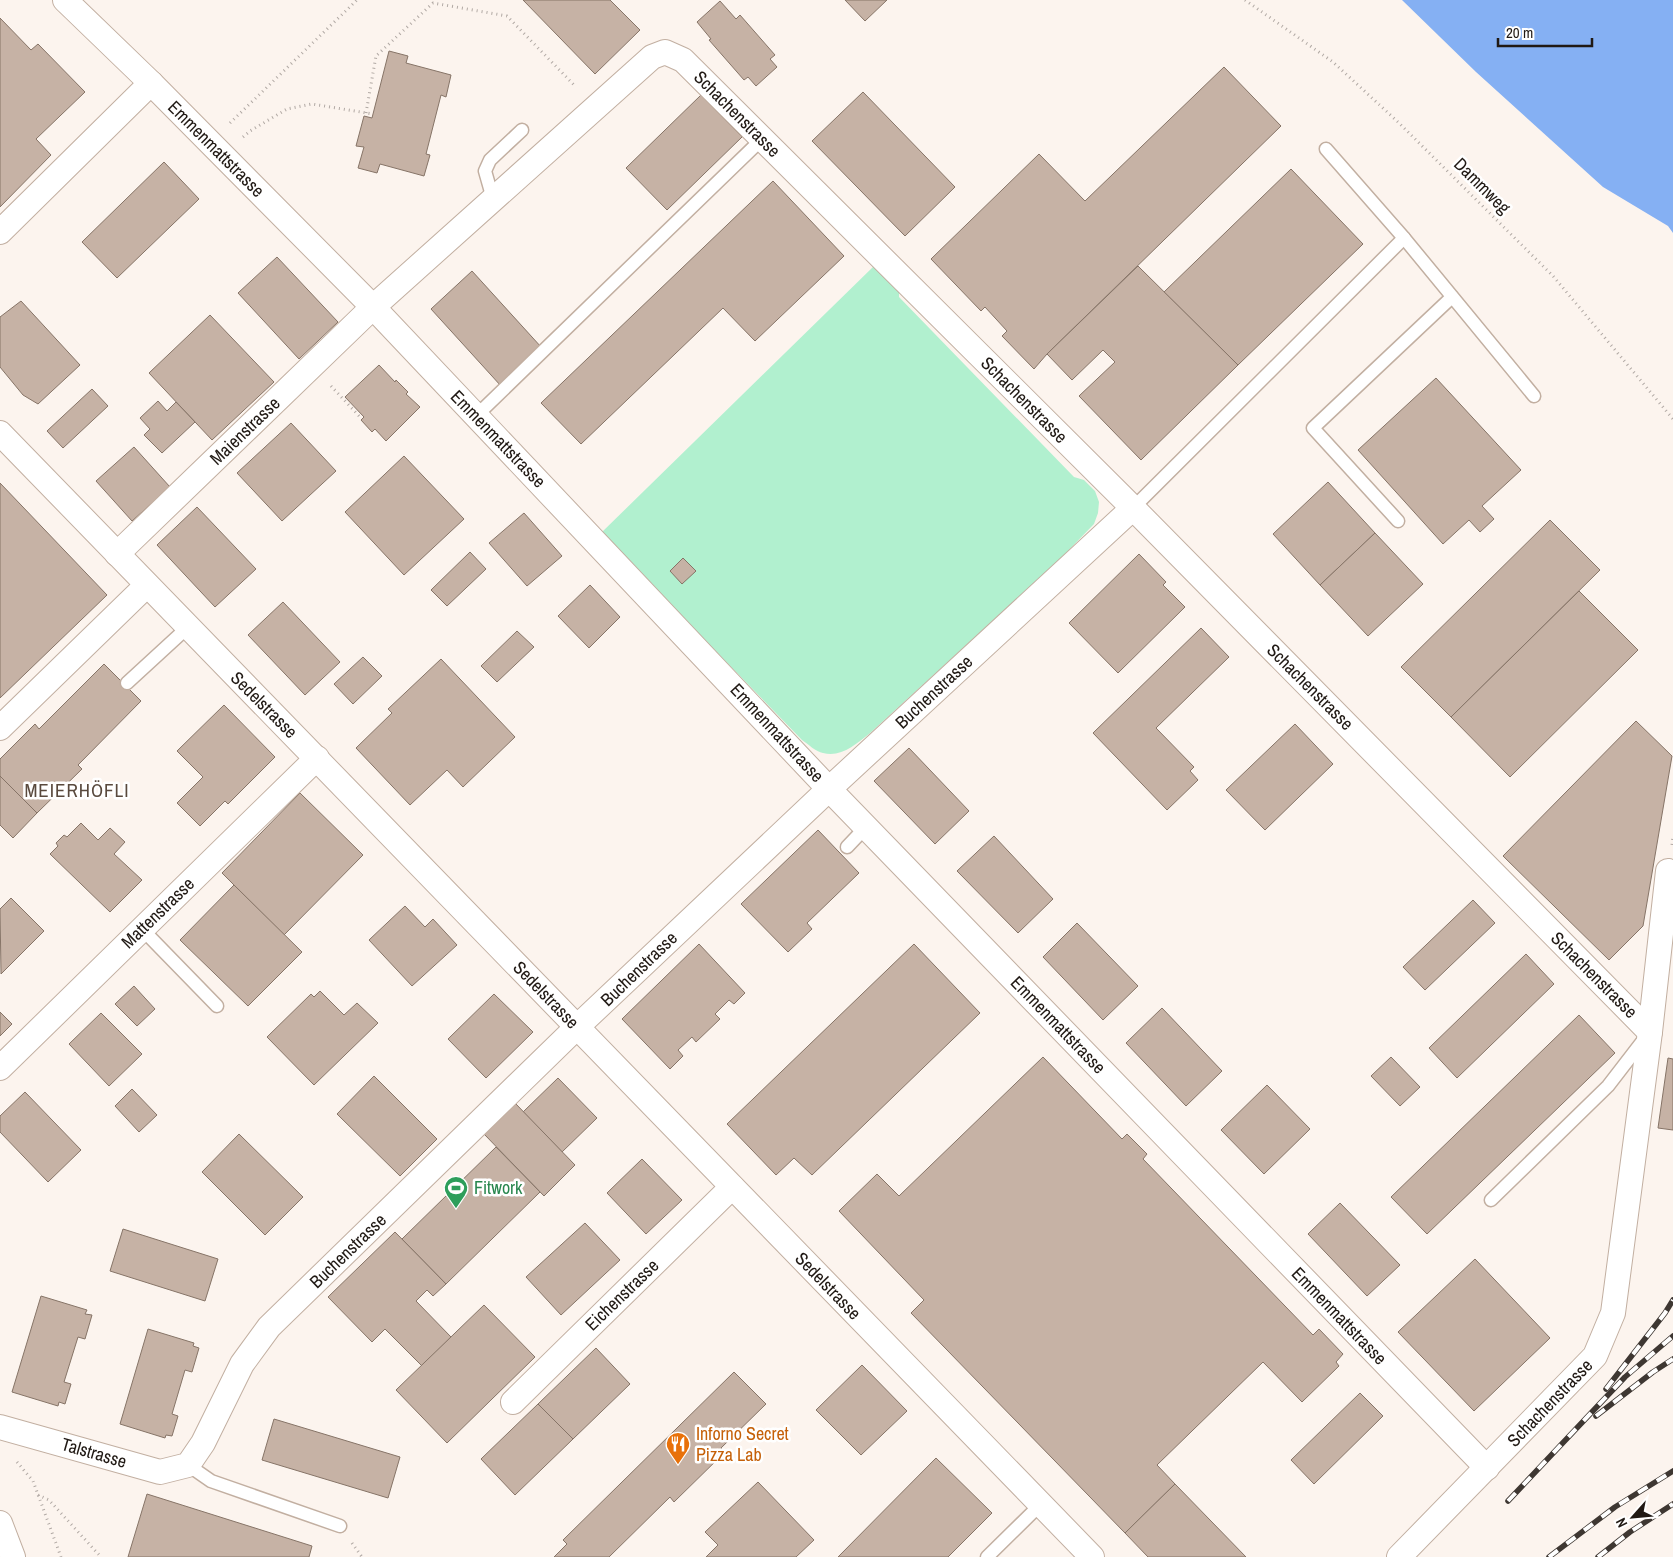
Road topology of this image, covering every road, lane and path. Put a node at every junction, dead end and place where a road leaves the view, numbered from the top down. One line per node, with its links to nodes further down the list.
1 (65, 0): 4 (street, Emmenmattstrasse)
2 (357, 0): 11 (path)
3 (1245, 0): 21 (path, Dammweg)
4 (151, 83): 11 (street, Emmenmattstrasse); 13 (street)
5 (580, 91): 6 (path)
6 (366, 113): 7 (path); 11 (path)
7 (373, 114)
8 (522, 130): 12 (lane)
9 (762, 139): 12 (street, Schachenstrasse); 19 (lane); 23 (street, Schachenstrasse)
10 (1326, 149): 14 (lane)
11 (216, 150): 16 (street, Emmenmattstrasse)
12 (493, 199): 16 (street, Schachenstrasse)
13 (0, 232)
14 (1404, 238): 15 (lane); 23 (lane)
15 (1452, 297): 18 (lane); 24 (lane)
16 (373, 307): 17 (street, Maienstrasse); 19 (street, Emmenmattstrasse)
17 (312, 366): 20 (path); 25 (street, Maienstrasse)
18 (1534, 396)
19 (476, 416): 31 (street, Emmenmattstrasse)
20 (361, 418)
21 (1673, 419)
22 (0, 433): 25 (street, Sedelstrasse)
23 (1133, 508): 31 (street, Buchenstrasse); 38 (street, Schachenstrasse)
24 (1398, 521)
25 (117, 554): 26 (street, Sedelstrasse)
26 (147, 585): 27 (street, Sedelstrasse); 29 (street)
27 (188, 627): 28 (lane); 30 (street, Sedelstrasse)
28 (127, 683)
29 (0, 728)
30 (317, 758): 35 (street, Mattenstrasse); 37 (street, Sedelstrasse)
31 (829, 789): 32 (street, Emmenmattstrasse); 37 (street, Buchenstrasse)
32 (866, 827): 33 (lane); 46 (street, Emmenmattstrasse)
33 (847, 847)
34 (1668, 871): 38 (street, Schachenstrasse)
35 (142, 929): 36 (lane); 39 (street, Mattenstrasse)
36 (217, 1006)
37 (577, 1027): 40 (street, Sedelstrasse); 45 (street, Buchenstrasse)
38 (1650, 1032): 41 (lane); 46 (street, Schachenstrasse)
39 (0, 1068)
40 (732, 1187): 42 (street, Eichenstrasse); 48 (street, Sedelstrasse)
41 (1491, 1200)
42 (513, 1402)
43 (0, 1427): 45 (street, Talstrasse)
44 (12, 1455): 47 (path)
45 (188, 1465): 50 (lane)
46 (1487, 1468): 56 (street, Schachenstrasse)
47 (38, 1495): 52 (path); 53 (path)
48 (1041, 1504): 54 (lane); 55 (street, Sedelstrasse)
49 (0, 1523): 51 (street)
50 (340, 1526)
51 (13, 1557)
52 (61, 1557)
53 (101, 1557)
54 (987, 1557)
55 (1092, 1557)
56 (1399, 1557)

